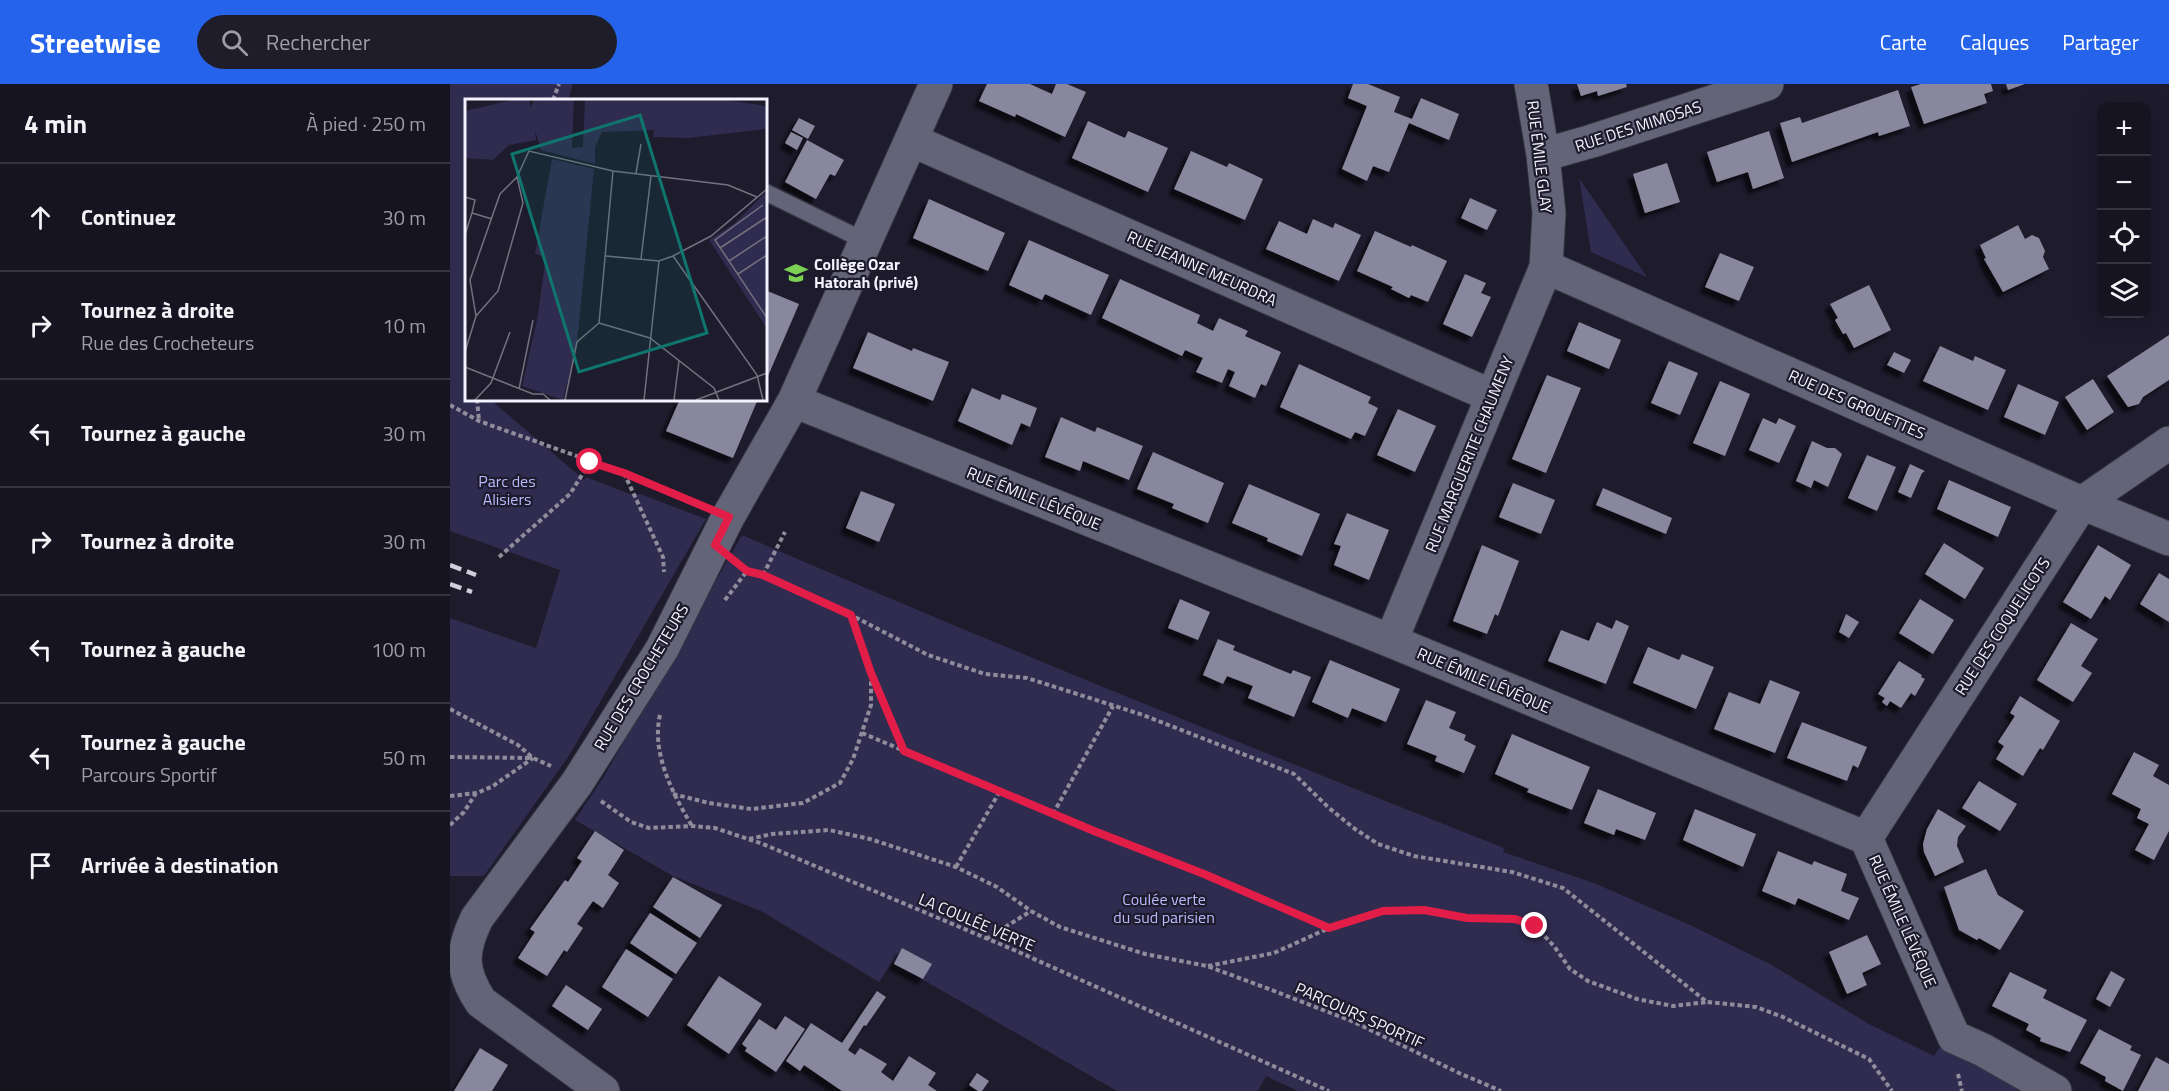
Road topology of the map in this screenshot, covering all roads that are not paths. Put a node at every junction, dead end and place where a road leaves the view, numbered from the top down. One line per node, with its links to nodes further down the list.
1 (936, 84): 4 (street, RUE DES CROCHETEURS)
2 (1531, 84): 5 (street, RUE ÉMILE GLAY)
3 (1767, 84): 5 (street, RUE DES MIMOSAS)
4 (911, 140): 7 (street, RUE DES CROCHETEURS); 9 (street, RUE JEANNE MEURDRA)
5 (1543, 155): 8 (street, RUE ÉMILE GLAY)
6 (766, 192): 7 (lane)
7 (865, 241): 10 (street, RUE DES CROCHETEURS)
8 (1546, 267): 9 (street, RUE MARGUERITE CHAUMENY); 12 (street, RUE DES GROUETTES)
9 (1492, 396): 14 (street, RUE MARGUERITE CHAUMENY)
10 (794, 401): 14 (street, RUE ÉMILE LÉVÊQUE); 16 (street, RUE DES CROCHETEURS)
11 (2169, 443): 12 (street, RUE DES COQUELICOTS)
12 (2082, 503): 13 (street, RUE DES GROUETTES); 15 (street, RUE DES COQUELICOTS)
13 (2169, 539)
14 (1391, 640): 15 (street, RUE ÉMILE LÉVÊQUE)
15 (1866, 838): 17 (street, RUE ÉMILE LÉVÊQUE)
16 (603, 1091)
17 (2055, 1091)

